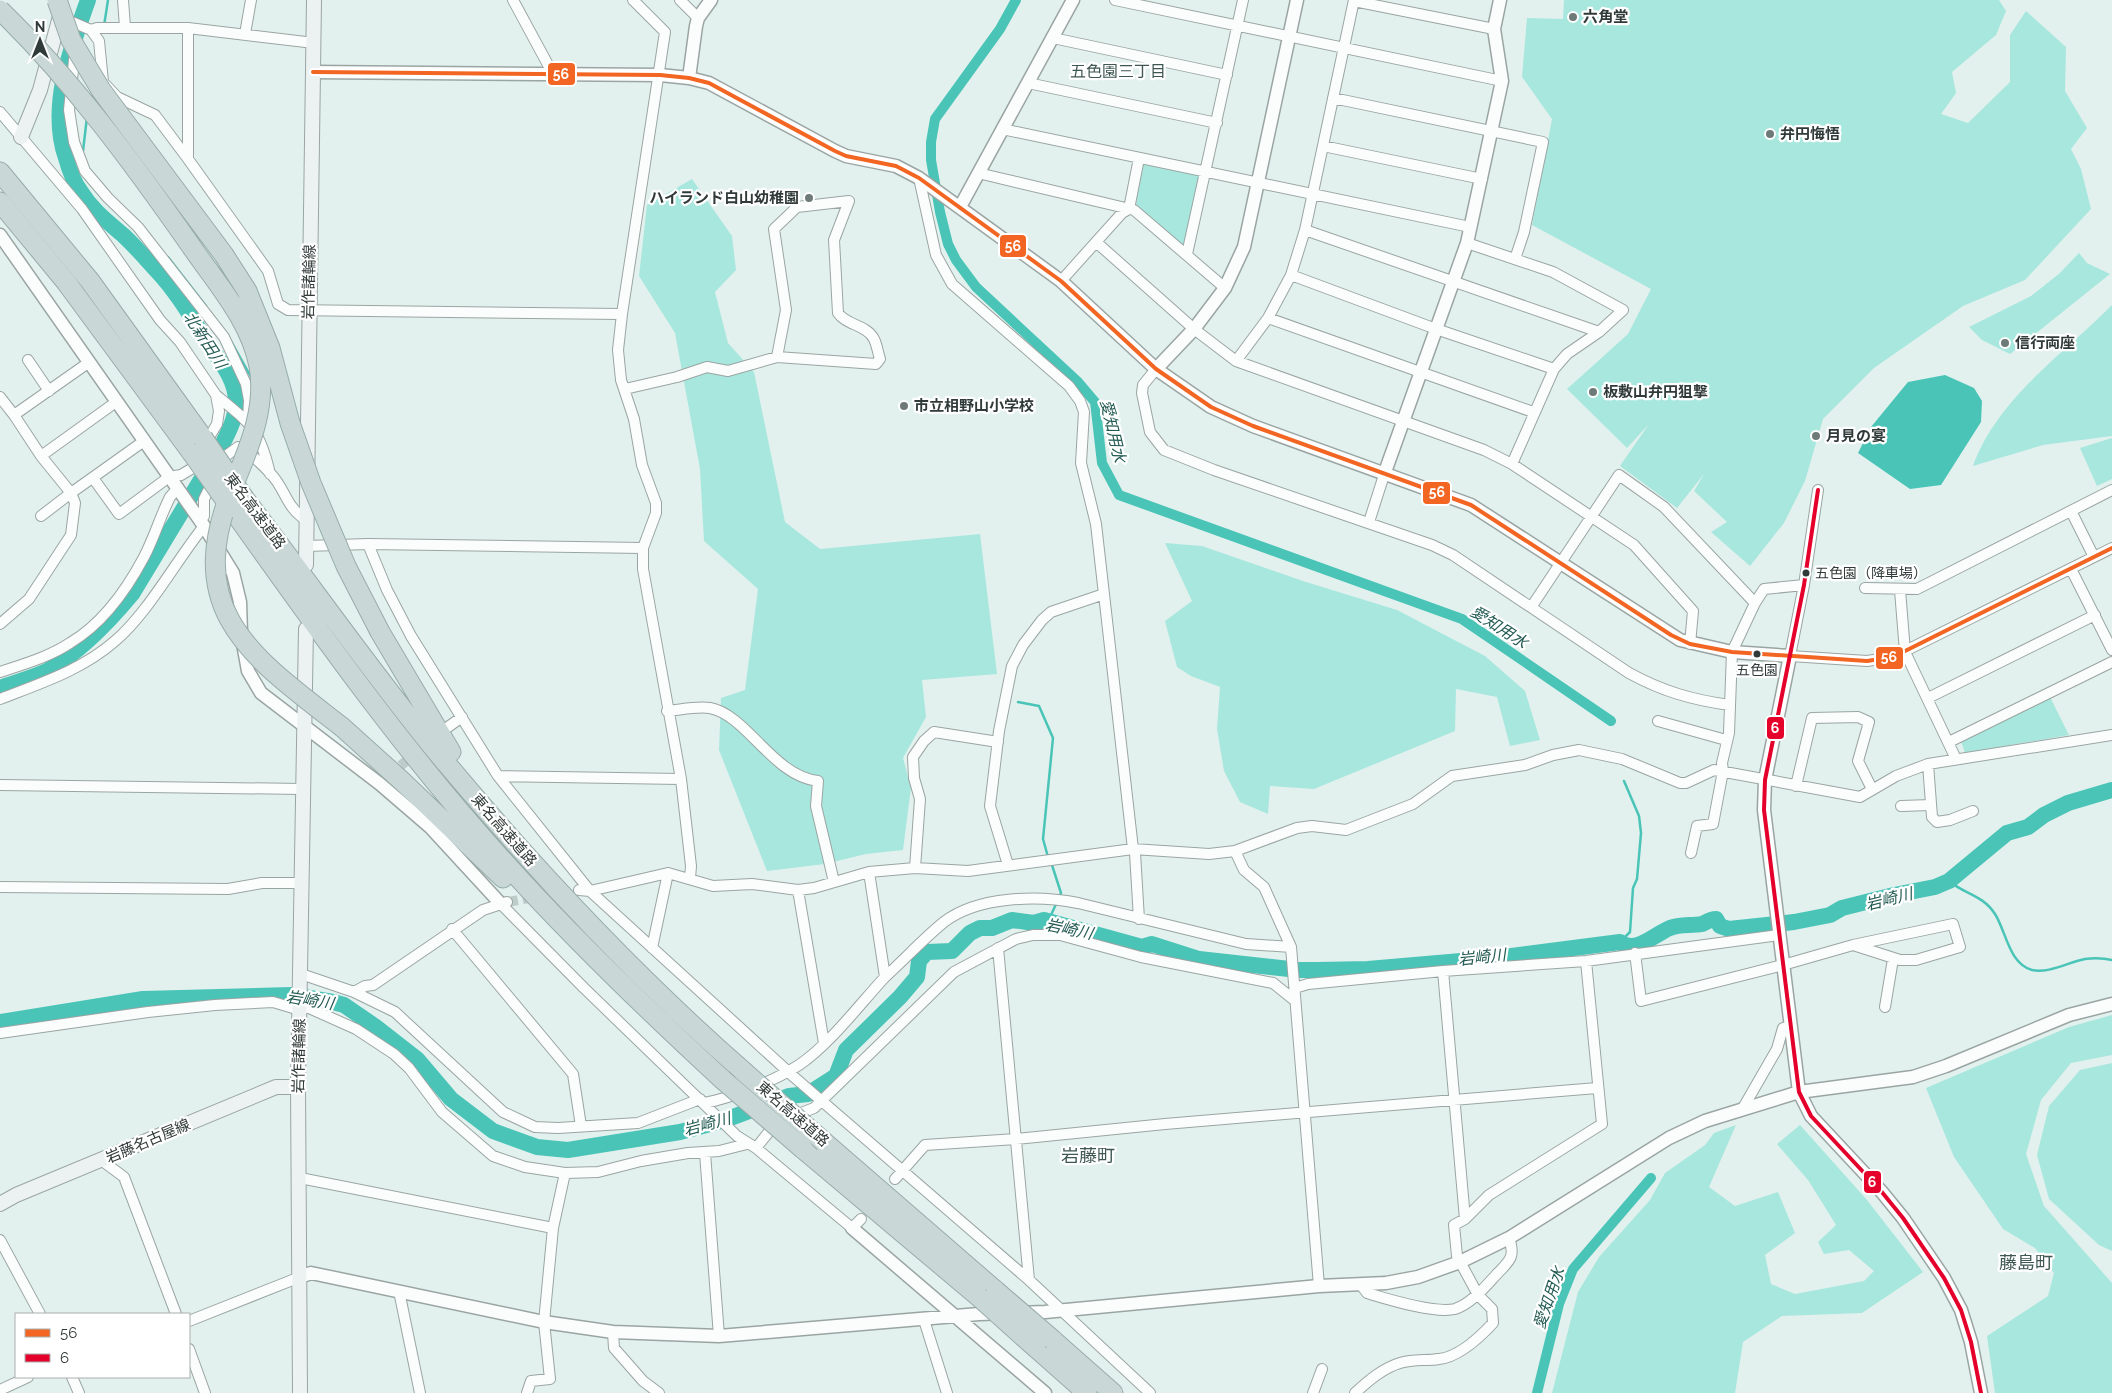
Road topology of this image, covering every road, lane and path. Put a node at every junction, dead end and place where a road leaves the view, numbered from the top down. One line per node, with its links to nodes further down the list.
1 (65, 0): 15 (main road)
2 (123, 0): 20 (street)
3 (252, 0): 24 (street)
4 (314, 0): 27 (main road, 岩作諸輪線)
5 (513, 0): 30 (street)
6 (633, 0): 31 (street)
7 (680, 0): 17 (street)
8 (711, 0): 17 (street)
9 (1073, 0): 25 (street)
10 (1115, 0): 19 (street)
11 (1244, 0): 19 (street)
12 (1298, 0): 26 (street)
13 (1354, 0): 22 (street); 28 (street)
14 (1500, 0): 22 (street)
15 (58, 8): 18 (street); 41 (main road); 156 (highway, bridge)
16 (0, 10): 195 (highway, bridge)
17 (698, 18): 33 (street)
18 (78, 24): 23 (street); 86 (street)
19 (1238, 27): 26 (street); 32 (street)
20 (125, 28): 21 (street); 23 (street)
21 (188, 28): 24 (street); 44 (street)
22 (1494, 29): 34 (street)
23 (90, 30): 44 (street)
24 (245, 34): 27 (street)
25 (1053, 38): 32 (street); 35 (street)
26 (1289, 38): 28 (street); 50 (street)
27 (314, 43): 29 (main road, 岩作諸輪線)
28 (1344, 50): 34 (street); 36 (street)
29 (313, 72): 30 (street); 66 (main road, 岩作諸輪線)
30 (553, 74): 31 (street)
31 (660, 75): 33 (street); 67 (street)
32 (1227, 75): 38 (street)
33 (689, 78): 49 (street)
34 (1502, 82): 40 (street)
35 (1028, 83): 38 (street); 39 (street)
36 (1333, 98): 40 (street); 42 (street)
37 (0, 112): 41 (street)
38 (1216, 123): 46 (street)
39 (1002, 129): 43 (street); 47 (street)
40 (1492, 131): 48 (street); 61 (street)
41 (21, 137): 81 (street)
42 (1323, 146): 48 (street); 51 (street)
43 (1139, 158): 46 (street); 54 (street)
44 (188, 159): 66 (street)
45 (0, 172): 89 (highway, 東名高速道路)
46 (1205, 172): 50 (street); 60 (street)
47 (978, 173): 53 (street); 54 (street)
48 (1482, 179): 55 (street)
49 (921, 180): 53 (street); 118 (street)
50 (1259, 184): 51 (street); 65 (street)
51 (1312, 195): 55 (street); 56 (street)
52 (0, 202): 89 (highway, 東名高速道路)
53 (960, 207): 63 (street)
54 (1129, 208): 58 (street); 60 (street)
55 (1470, 227): 59 (street)
56 (1305, 230): 62 (street); 64 (street)
57 (0, 235): 75 (street)
58 (1096, 242): 63 (street); 69 (street)
59 (1466, 243): 61 (street); 64 (street)
60 (1187, 254): 65 (street)
61 (1514, 259): 71 (street)
62 (1292, 275): 68 (street); 70 (street)
63 (1060, 281): 76 (street)
64 (1453, 282): 70 (street); 71 (street)
65 (1225, 288): 69 (street)
66 (308, 312): 67 (street); 104 (main road, 岩作諸輪線)
67 (622, 314): 79 (street)
68 (1268, 318): 74 (street); 78 (street)
69 (1194, 329): 74 (street); 76 (street)
70 (1436, 329): 77 (street); 78 (street)
71 (1598, 332): 77 (street)
72 (777, 357): 72 (street); 79 (street)
73 (28, 360): 80 (street)
74 (1236, 361): 87 (street)
75 (88, 363): 80 (street); 83 (street)
76 (1156, 369): 92 (street); 105 (street)
77 (1554, 369): 84 (street)
78 (1420, 373): 84 (street); 87 (street)
79 (625, 389): 109 (street)
80 (49, 391): 85 (street)
81 (216, 395): 86 (street); 94 (street)
82 (0, 397): 85 (street)
83 (116, 402): 88 (street); 90 (street)
84 (1533, 412): 91 (street)
85 (14, 415): 90 (street)
86 (248, 421): 93 (street)
87 (1404, 421): 91 (street); 92 (street)
88 (144, 441): 94 (street); 95 (street)
89 (198, 446): 100 (highway, 東名高速道路, bridge)
90 (41, 456): 99 (street)
91 (1512, 464): 103 (street)
92 (1385, 472): 105 (street); 112 (street)
93 (270, 474): 104 (street); 106 (street)
94 (169, 477): 95 (street); 96 (street)
95 (93, 478): 99 (street)
96 (177, 489): 106 (street); 130 (street)
97 (1818, 490): 115 (street)
98 (2112, 490): 101 (street)
99 (71, 494): 102 (street); 122 (street)
100 (238, 503): 156 (highway, 東名高速道路); 195 (highway, 東名高速道路)
101 (2071, 511): 111 (street); 117 (street)
102 (41, 516)
103 (1591, 518): 112 (street); 119 (street); 124 (street)
104 (306, 520): 108 (main road, 岩作諸輪線)
105 (1369, 522): 120 (street)
106 (202, 524): 132 (street); 137 (street)
107 (368, 544): 108 (street); 109 (street); 135 (street)
108 (306, 546): 113 (main road, 岩作諸輪線)
109 (643, 548): 134 (street)
110 (2112, 548): 111 (street)
111 (2094, 557): 114 (street)
112 (1562, 562): 120 (street); 124 (street)
113 (306, 565)
114 (2071, 568): 121 (street); 127 (street)
115 (1804, 586): 119 (street); 128 (street)
116 (1865, 588): 117 (street)
117 (1900, 590): 127 (street)
118 (1104, 594): 141 (street); 157 (street)
119 (1755, 602): 126 (street)
120 (1532, 606): 133 (street)
121 (2095, 615): 125 (street); 131 (street)
122 (0, 624)
123 (306, 630): 137 (main road, 岩作諸輪線)
124 (1690, 644): 126 (street)
125 (2112, 650)
126 (1732, 652): 128 (street); 133 (street)
127 (1904, 652): 128 (street); 131 (street)
128 (1790, 656): 148 (street)
129 (2112, 662): 142 (street)
130 (0, 672)
131 (1928, 698): 142 (street)
132 (0, 699)
133 (1730, 705): 140 (street)
134 (667, 711): 147 (street); 165 (street)
135 (462, 717): 138 (street); 146 (street)
136 (1658, 721): 140 (street)
137 (304, 726): 151 (main road, 岩作諸輪線); 171 (street)
138 (448, 726)
139 (2112, 735): 143 (street)
140 (1726, 740): 145 (street)
141 (998, 742): 160 (street); 161 (street)
142 (1949, 742): 143 (street)
143 (1956, 759): 144 (street)
144 (1928, 764): 152 (street); 153 (street)
145 (1723, 771): 148 (street); 158 (street); 159 (street)
146 (498, 776): 147 (street); 170 (street)
147 (680, 779): 164 (street)
148 (1765, 780): 150 (street); 174 (street)
149 (0, 785): 151 (street)
150 (1796, 786): 152 (street); 152 (street)
151 (302, 789): 166 (main road, 岩作諸輪線)
152 (1872, 789)
153 (1931, 805): 154 (street); 155 (street)
154 (1900, 806)
155 (1973, 811)
156 (511, 839): 226 (highway, 東名高速道路, bridge)
157 (1133, 849): 158 (street); 160 (street); 172 (street)
158 (1235, 851): 176 (street)
159 (1691, 854)
160 (1008, 865): 161 (street)
161 (915, 868): 162 (street)
162 (869, 872): 165 (street); 184 (street)
163 (668, 873): 164 (street); 170 (street); 177 (street)
164 (690, 878): 169 (street)
165 (834, 882): 169 (street)
166 (301, 883): 167 (street); 185 (main road, 岩作諸輪線)
167 (0, 887)
168 (579, 890): 170 (street)
169 (798, 890): 194 (street)
170 (590, 891): 177 (street)
171 (504, 902): 173 (street); 202 (street)
172 (1139, 919): 176 (street); 184 (street)
173 (452, 929): 187 (street); 205 (street)
174 (1779, 934): 179 (street); 182 (street)
175 (1853, 944): 180 (street); 180 (street); 182 (street)
176 (1291, 947): 186 (street)
177 (652, 948): 196 (street)
178 (998, 948): 188 (street); 200 (street); 206 (street)
179 (1636, 954): 181 (street); 182 (street)
180 (1893, 958): 190 (street)
181 (1586, 961): 183 (street); 198 (street)
182 (1783, 965): 192 (street)
183 (1443, 971): 186 (street); 201 (street)
184 (885, 977): 194 (street)
185 (301, 978): 187 (street); 191 (main road, 岩作諸輪線)
186 (1294, 986): 188 (street)
187 (354, 992): 205 (street)
188 (1294, 999): 204 (street)
189 (2112, 1004): 199 (street)
190 (1884, 1006)
191 (300, 1007): 193 (street); 197 (main road, 岩作諸輪線); 211 (street)
192 (1791, 1026): 199 (street); 203 (street)
193 (0, 1033)
194 (824, 1043): 196 (street)
195 (690, 1049): 226 (highway, 東名高速道路, bridge)
196 (791, 1074): 200 (street); 202 (street)
197 (298, 1087): 209 (main road, 岩藤名古屋線); 212 (main road, 岩作諸輪線)
198 (1597, 1088): 201 (street); 215 (street)
199 (1799, 1092): 203 (street); 256 (street)
200 (818, 1098): 207 (street); 210 (street)
201 (1454, 1102): 204 (street); 215 (street)
202 (704, 1103): 205 (street); 207 (street)
203 (1742, 1108): 218 (street)
204 (1305, 1112): 206 (street); 224 (street)
205 (581, 1126)
206 (1016, 1139): 210 (street); 222 (street)
207 (751, 1146): 208 (street); 216 (street)
208 (705, 1153): 211 (street); 236 (street)
209 (101, 1160): 214 (main road, 岩藤名古屋線); 230 (street)
210 (903, 1171): 213 (street); 222 (street)
211 (565, 1174): 217 (street)
212 (300, 1178): 217 (street); 221 (main road, 岩作諸輪線)
213 (895, 1179)
214 (0, 1204)
215 (1465, 1219): 220 (street)
216 (857, 1224): 231 (street)
217 (553, 1228): 234 (street)
218 (1509, 1238): 220 (street); 227 (street)
219 (0, 1240): 229 (street)
220 (1460, 1262): 223 (street); 227 (street)
221 (300, 1277): 225 (street); 232 (street); 245 (main road, 岩作諸輪線)
222 (1029, 1280): 228 (street)
223 (1361, 1285): 224 (street); 227 (street)
224 (1319, 1286): 228 (street)
225 (399, 1291): 234 (street); 246 (street)
226 (987, 1294): 237 (highway, 東名高速道路, bridge)
227 (1478, 1295): 255 (street)
228 (1061, 1310): 231 (street); 253 (street)
229 (39, 1313)
230 (176, 1313)
231 (956, 1317): 233 (street); 250 (street)
232 (190, 1320)
233 (924, 1320): 236 (street); 249 (street)
234 (544, 1322): 235 (street); 247 (street)
235 (613, 1332): 236 (street); 248 (street)
236 (719, 1336)
237 (1045, 1344): 251 (highway, 東名高速道路); 252 (highway, 東名高速道路)
238 (190, 1353): 244 (street)
239 (1322, 1370): 254 (street)
240 (26, 1378): 242 (street)
241 (72, 1378): 243 (street)
242 (0, 1390)
243 (79, 1393)
244 (205, 1393)
245 (300, 1393)
246 (420, 1393)
247 (527, 1393)
248 (659, 1393)
249 (947, 1393)
250 (1045, 1393)
251 (1087, 1393)
252 (1113, 1393)
253 (1150, 1393)
254 (1313, 1393)
255 (1355, 1393)
256 (1980, 1393)

